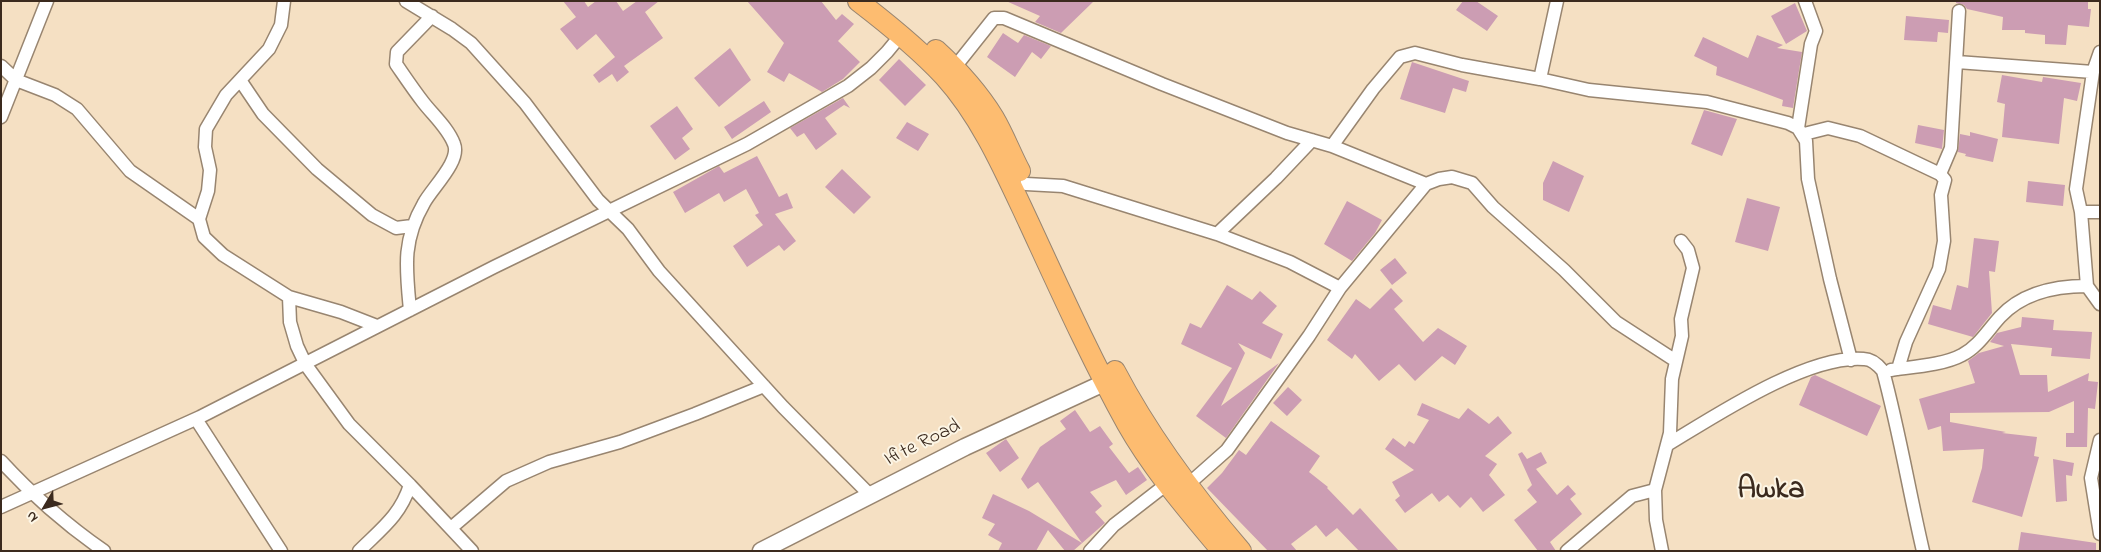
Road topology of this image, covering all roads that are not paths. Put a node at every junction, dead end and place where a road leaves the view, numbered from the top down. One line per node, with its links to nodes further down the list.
1 (47, 1): 17 (street)
2 (284, 1): 18 (street)
3 (406, 1): 9 (street)
4 (858, 1): 10 (main road)
5 (881, 1): 14 (main road)
6 (1557, 1): 16 (street)
7 (1805, 1): 20 (street)
8 (1959, 11): 12 (street)
9 (432, 16): 26 (street); 30 (street)
10 (901, 34): 26 (street); 44 (main road)
11 (2100, 52): 15 (street)
12 (1957, 62): 15 (street); 23 (street)
13 (1, 66): 17 (street)
14 (955, 67): 21 (street); 24 (main road)
15 (2094, 72): 27 (street)
16 (1540, 79): 20 (street); 22 (street)
17 (16, 80): 19 (street); 29 (street)
18 (240, 80): 29 (street); 30 (street)
19 (1, 117)
20 (1801, 131): 23 (street); 39 (street)
21 (1312, 140): 22 (street); 31 (street)
22 (1332, 146): 25 (street)
23 (1940, 174): 42 (street)
24 (1026, 184): 31 (street); 50 (main road)
25 (1426, 184): 34 (street); 40 (street)
26 (608, 211): 37 (street); 45 (street)
27 (2081, 212): 28 (street); 33 (street)
28 (2100, 212)
29 (199, 219): 35 (street)
30 (412, 226): 37 (street)
31 (1217, 234): 34 (street)
32 (1681, 241): 40 (street)
33 (2087, 286): 36 (street); 42 (street)
34 (1340, 288): 50 (street)
35 (289, 296): 38 (street); 41 (street)
36 (2100, 304)
37 (410, 310): 38 (street)
38 (377, 326): 41 (street)
39 (1851, 360): 43 (street); 48 (street)
40 (1676, 361): 48 (street)
41 (306, 365): 46 (street); 51 (street)
42 (1898, 369): 43 (street)
43 (1883, 370): 68 (street)
44 (1106, 382): 50 (main road); 54 (street, Ifite Road)
45 (764, 386): 54 (street); 56 (street)
46 (196, 419): 53 (street); 59 (street)
47 (2100, 440): 57 (street)
48 (1667, 445): 52 (street)
49 (1, 461): 53 (street)
50 (1177, 484): 63 (street); 64 (main road); 65 (main road)
51 (410, 485): 56 (street); 60 (street)
52 (1656, 490): 66 (street); 67 (street)
53 (30, 493): 55 (street); 58 (street)
54 (870, 494): 62 (street, Ifite Road)
55 (1, 507)
56 (451, 528): 61 (street)
57 (2100, 534)
58 (104, 551)
59 (281, 551)
60 (358, 551)
61 (472, 551)
62 (762, 551)
63 (1090, 551)
64 (1222, 551)
65 (1241, 551)
66 (1567, 551)
67 (1662, 551)
68 (1923, 551)

